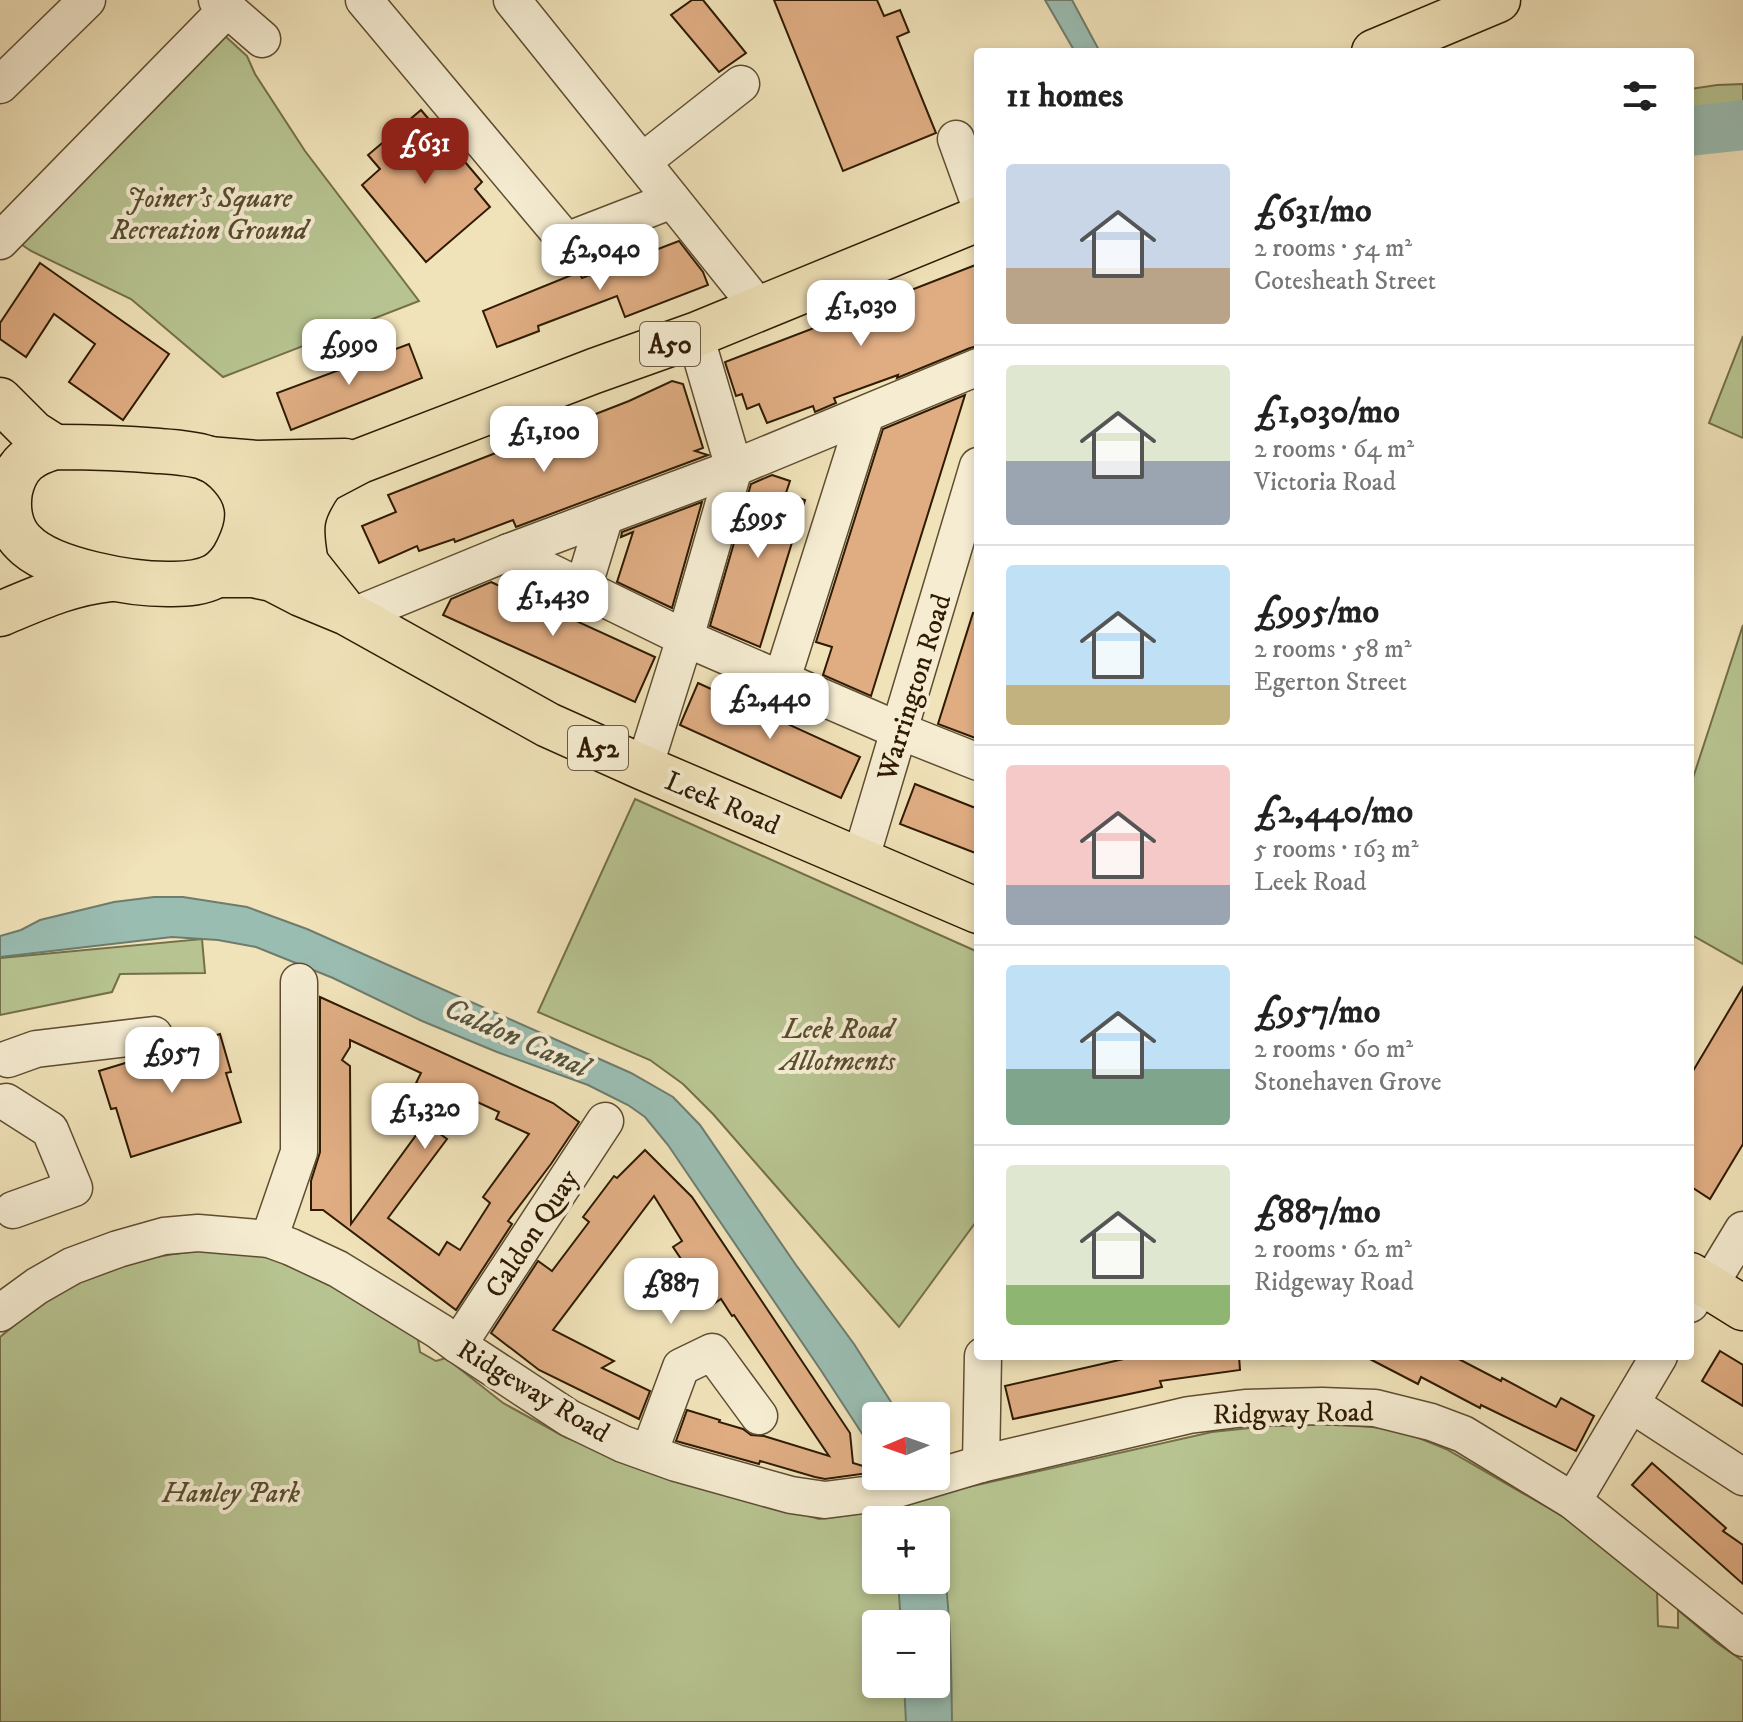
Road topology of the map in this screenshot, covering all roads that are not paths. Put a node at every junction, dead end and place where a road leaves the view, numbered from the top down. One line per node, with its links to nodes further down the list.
1 (364, 0): 14 (street)
2 (512, 0): 12 (street)
3 (84, 1): 10 (street)
4 (1493, 1): 6 (main road)
5 (222, 5): 7 (street); 16 (street)
6 (1443, 10): 8 (main road)
7 (262, 39)
8 (1381, 48)
9 (741, 84): 12 (street)
10 (0, 85)
11 (956, 139): 13 (street)
12 (642, 162): 14 (street)
13 (974, 189)
14 (672, 200): 17 (street)
15 (974, 221): 17 (main road, A50)
16 (0, 241)
17 (759, 308): 18 (main road, A50)
18 (695, 335): 24 (main road, A50); 25 (street)
19 (974, 369): 21 (street)
20 (0, 400): 22 (main road)
21 (866, 414): 25 (street); 39 (street)
22 (55, 447): 23 (main road, A52); 28 (main road, A52)
23 (208, 459): 24 (main road, A50); 30 (main road, A52)
24 (360, 461): 27 (main road, A50)
25 (734, 468): 29 (street); 38 (street)
26 (974, 480): 40 (street, Warrington Road)
27 (322, 481): 30 (main road, A50); 32 (main road)
28 (5, 504): 34 (main road, A52)
29 (605, 516): 31 (street); 35 (street)
30 (248, 520): 32 (main road, Leek Road / A52); 33 (main road)
31 (509, 552): 35 (street); 37 (street)
32 (306, 563): 37 (main road, Leek Road / A52)
33 (217, 575): 34 (main road, A52); 37 (main road, Leek Road / A52)
34 (112, 578): 36 (main road)
35 (583, 588): 38 (street)
36 (0, 614)
37 (349, 615): 42 (main road, Leek Road / A52)
38 (685, 638): 39 (street); 42 (street)
39 (782, 679): 40 (street)
40 (900, 731): 41 (street); 43 (street, Warrington Road)
41 (974, 760)
42 (644, 768): 43 (main road, Leek Road / A52)
43 (860, 861): 44 (main road, Leek Road / A52)
44 (974, 909)
45 (299, 982): 52 (street)
46 (154, 1035): 47 (street)
47 (4, 1055): 48 (street)
48 (3, 1105): 50 (street)
49 (605, 1121): 56 (street, Caldon Quay)
50 (13, 1210)
51 (1743, 1230): 53 (street)
52 (269, 1239): 55 (street, Ridgeway Road); 56 (street, Ridgeway Road)
53 (1694, 1287): 54 (main road)
54 (1743, 1308)
55 (0, 1313)
56 (458, 1345): 61 (street, Ridgeway Road)
57 (983, 1360): 62 (street)
58 (1657, 1360): 59 (street)
59 (1631, 1404): 63 (street); 65 (street)
60 (759, 1416): 61 (street)
61 (649, 1453): 64 (street, Ridgeway Road)
62 (976, 1465): 64 (street, Ridgway Road); 65 (street, Ridgway Road)
63 (1743, 1477)
64 (887, 1492)
65 (1573, 1501): 66 (street, Ridgway Road)
66 (1743, 1638)

